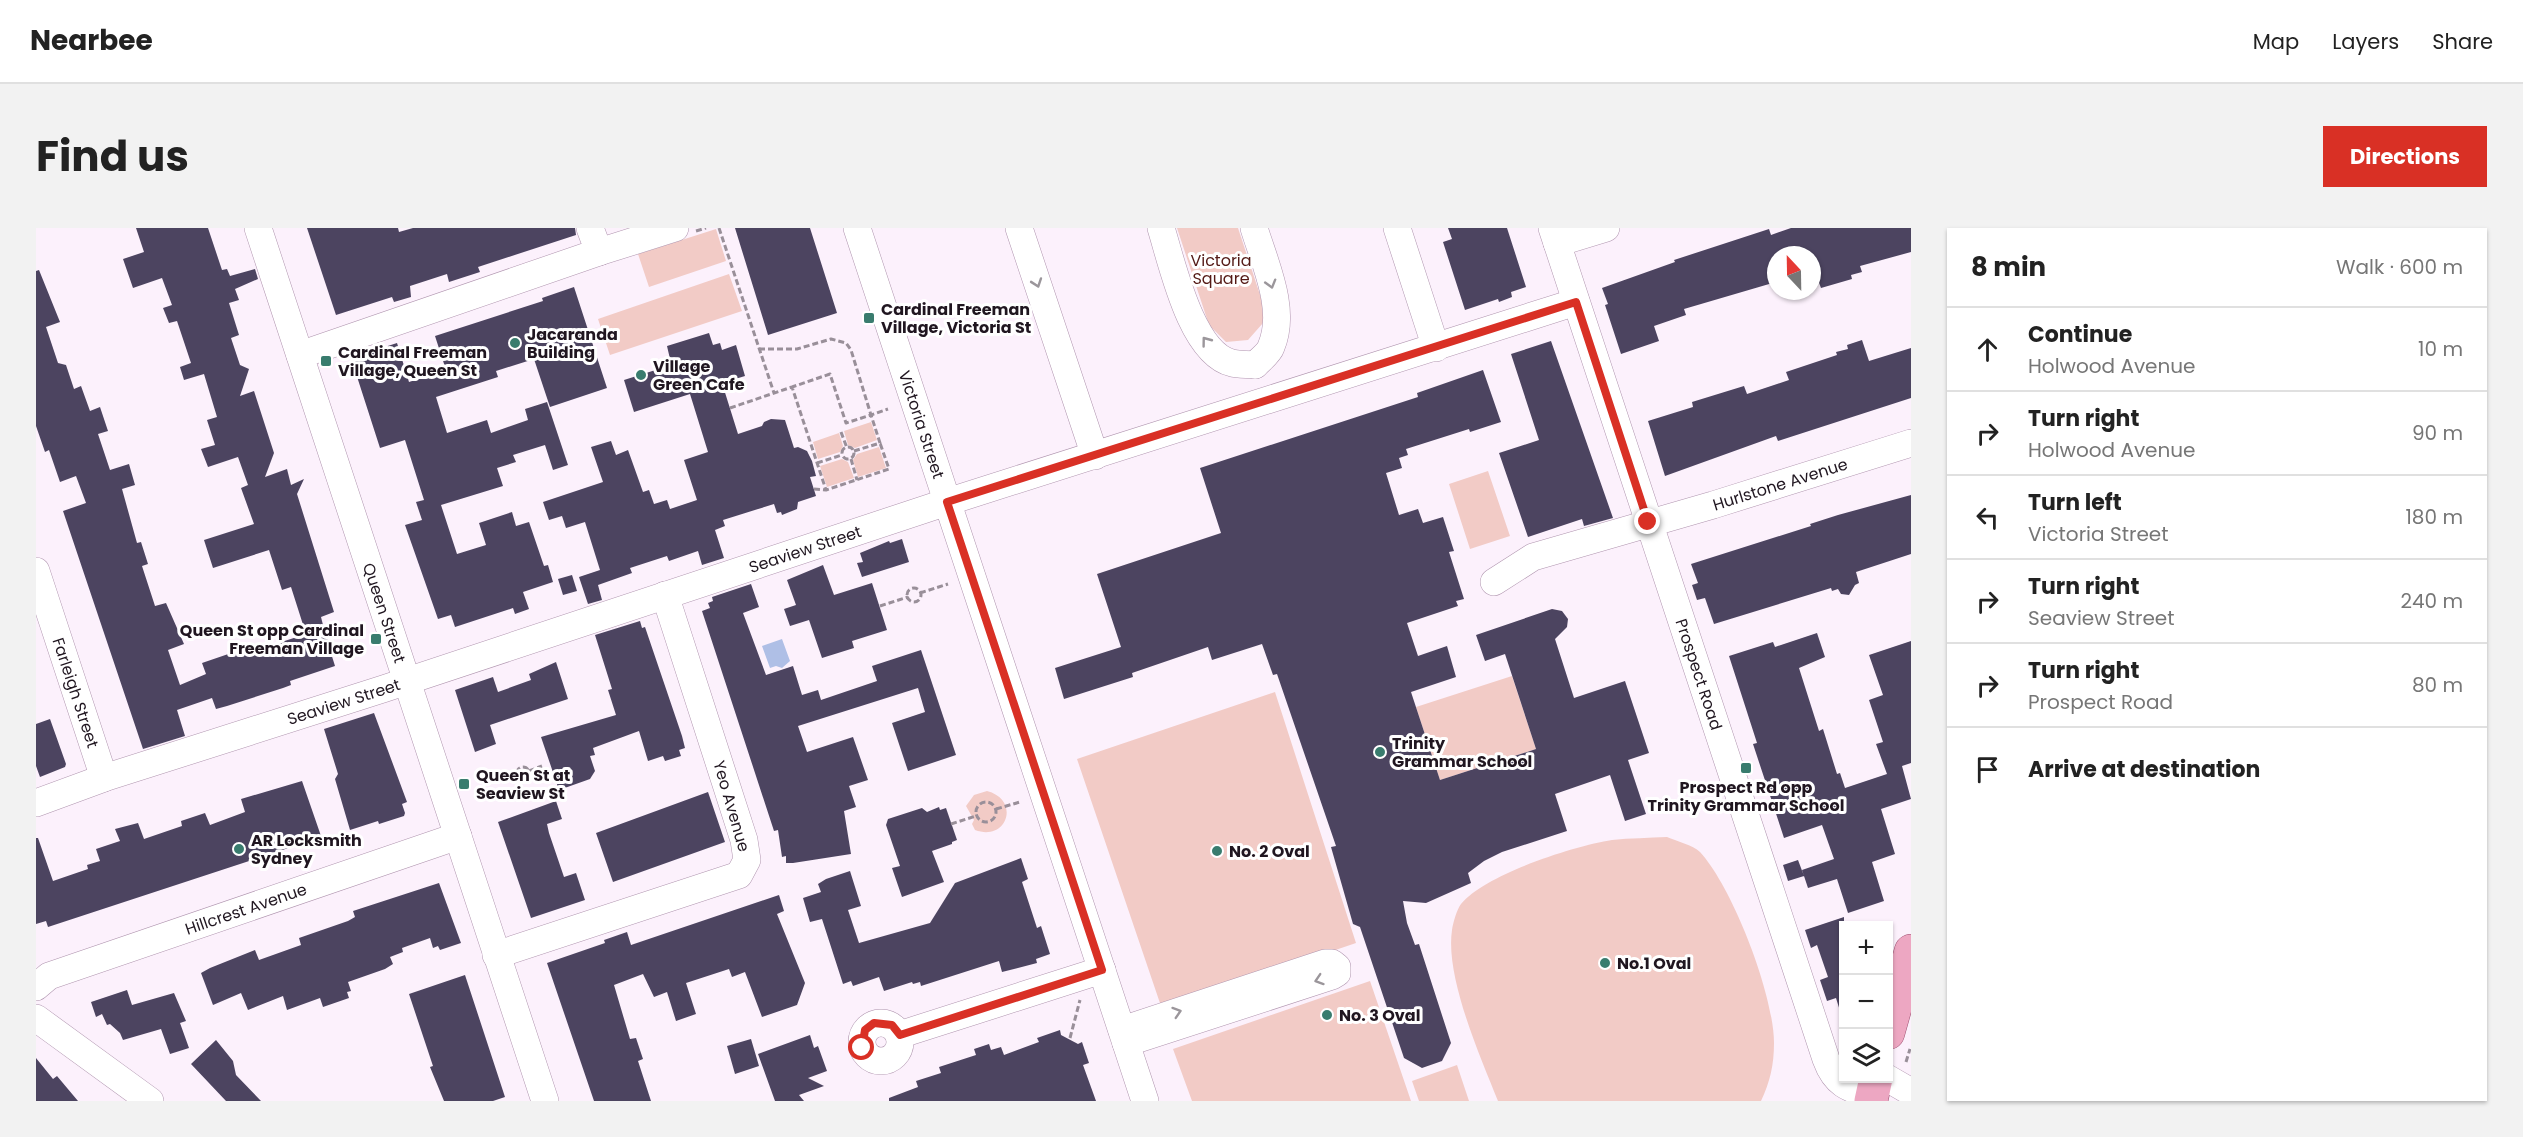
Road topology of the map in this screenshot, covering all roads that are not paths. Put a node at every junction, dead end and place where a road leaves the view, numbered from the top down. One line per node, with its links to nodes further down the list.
1 (258, 228): 13 (street, Queen Street)
2 (675, 228): 10 (street)
3 (857, 228): 18 (street, Victoria Street)
4 (1019, 228): 17 (street, one-way to 17)
5 (1161, 228): 14 (street, one-way to 5)
6 (1254, 228): 14 (street, one-way to 14)
7 (1396, 228): 12 (street)
8 (1606, 228): 9 (street)
9 (1554, 235): 11 (street, Prospect Road)
10 (594, 240): 13 (street)
11 (1576, 302): 12 (street, Seaview Street); 19 (street, Prospect Road)
12 (1436, 348): 15 (street, Seaview Street)
13 (300, 355): 23 (street, Queen Street)
14 (1256, 365): 15 (street)
15 (1268, 401): 17 (street, Seaview Street)
16 (1911, 442): 19 (street, Hurlstone Avenue)
17 (1095, 456): 18 (street, Seaview Street)
18 (947, 502): 22 (street, Seaview Street); 29 (street, Victoria Street)
19 (1648, 522): 21 (street, Hurlstone Avenue); 35 (street, Prospect Road)
20 (36, 571): 24 (street, Farleigh Street)
21 (1494, 582)
22 (664, 596): 23 (street, Seaview Street); 28 (street, Yeo Avenue)
23 (408, 680): 24 (street, Seaview Street); 26 (street, Queen Street)
24 (104, 778): 25 (street, Seaview Street)
25 (36, 803)
26 (458, 836): 28 (street, Queen Street); 30 (street, Hillcrest Avenue)
27 (1911, 951): 32 (main road)
28 (496, 955): 37 (street, Queen Street)
29 (1102, 970): 33 (street); 34 (street, Victoria Street)
30 (36, 987)
31 (36, 1018): 36 (street)
32 (1889, 1029)
33 (900, 1035)
34 (1124, 1037): 34 (street, one-way to 34); 38 (street, Victoria Street)
35 (1887, 1086)
36 (150, 1101)
37 (545, 1101)
38 (1145, 1101)

